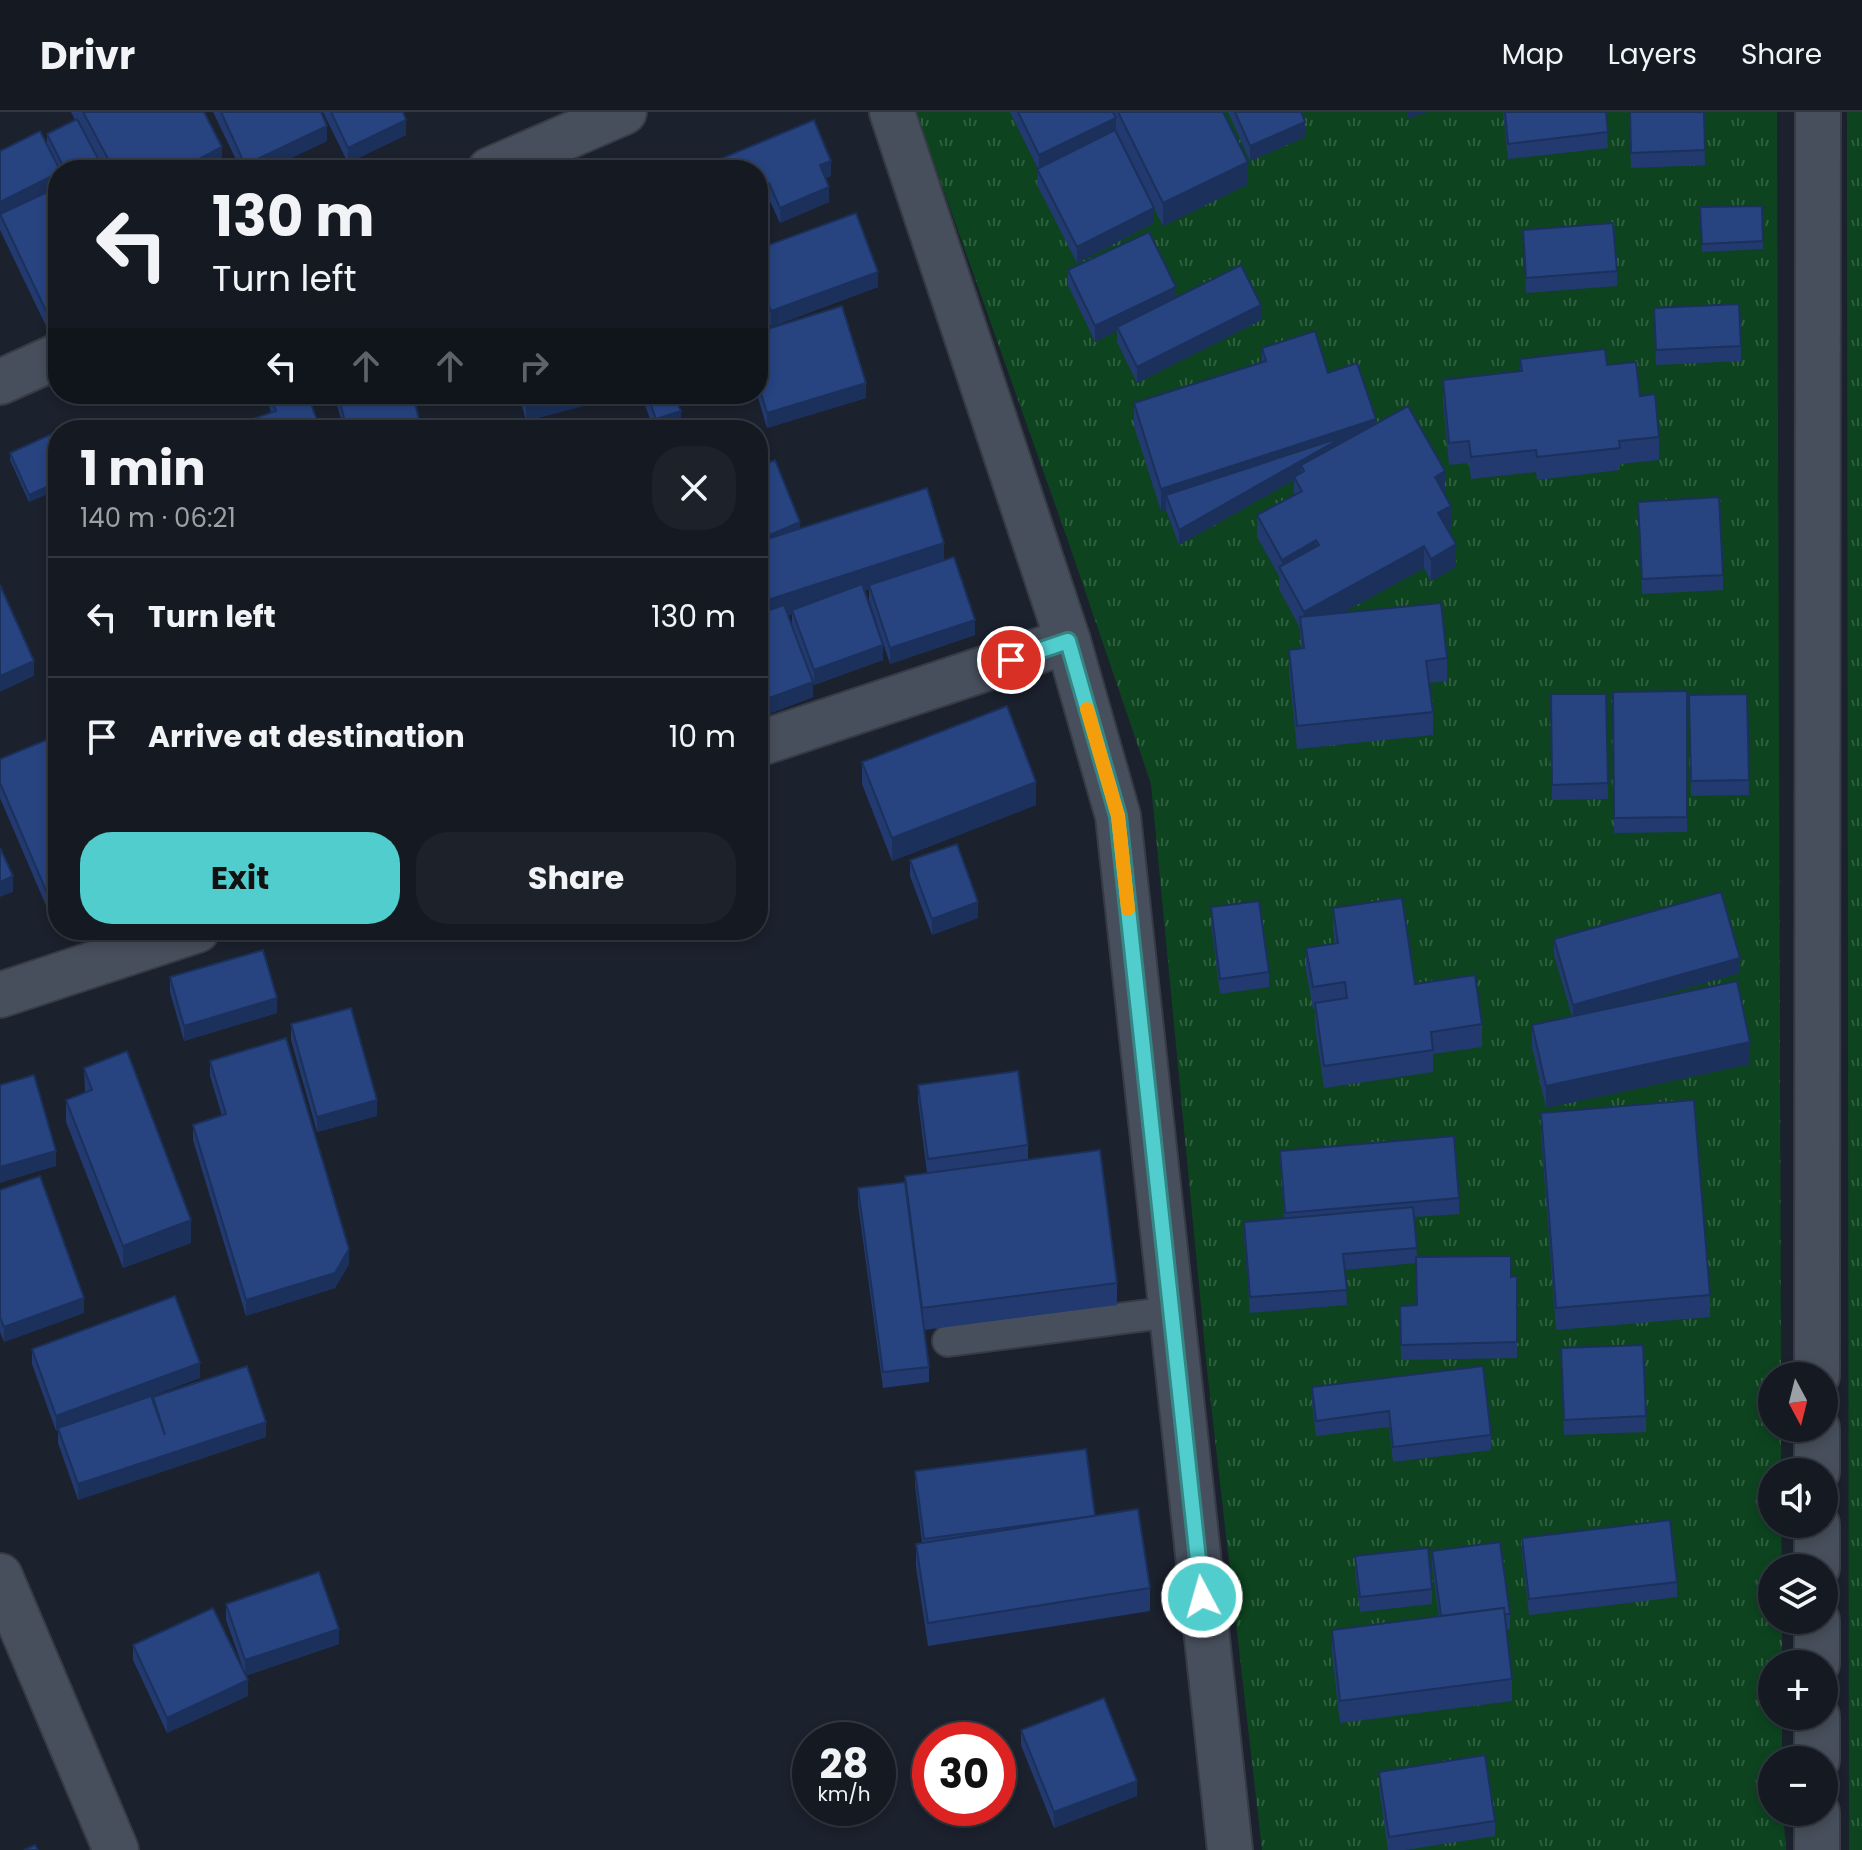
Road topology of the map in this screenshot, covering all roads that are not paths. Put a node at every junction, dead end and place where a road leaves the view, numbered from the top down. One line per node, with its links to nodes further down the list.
1 (624, 112): 4 (street)
2 (892, 112): 7 (street)
3 (1818, 112): 13 (street)
4 (513, 160)
5 (48, 359): 6 (street)
6 (4, 372)
7 (1068, 641): 8 (street); 11 (street)
8 (768, 741)
9 (167, 940): 10 (street)
10 (0, 995)
11 (1171, 1312): 12 (lane); 17 (street)
12 (948, 1341)
13 (1817, 1362)
14 (0, 1576): 16 (street)
15 (1817, 1826): 18 (street)
16 (116, 1850)
17 (1230, 1850)
18 (1817, 1850)

